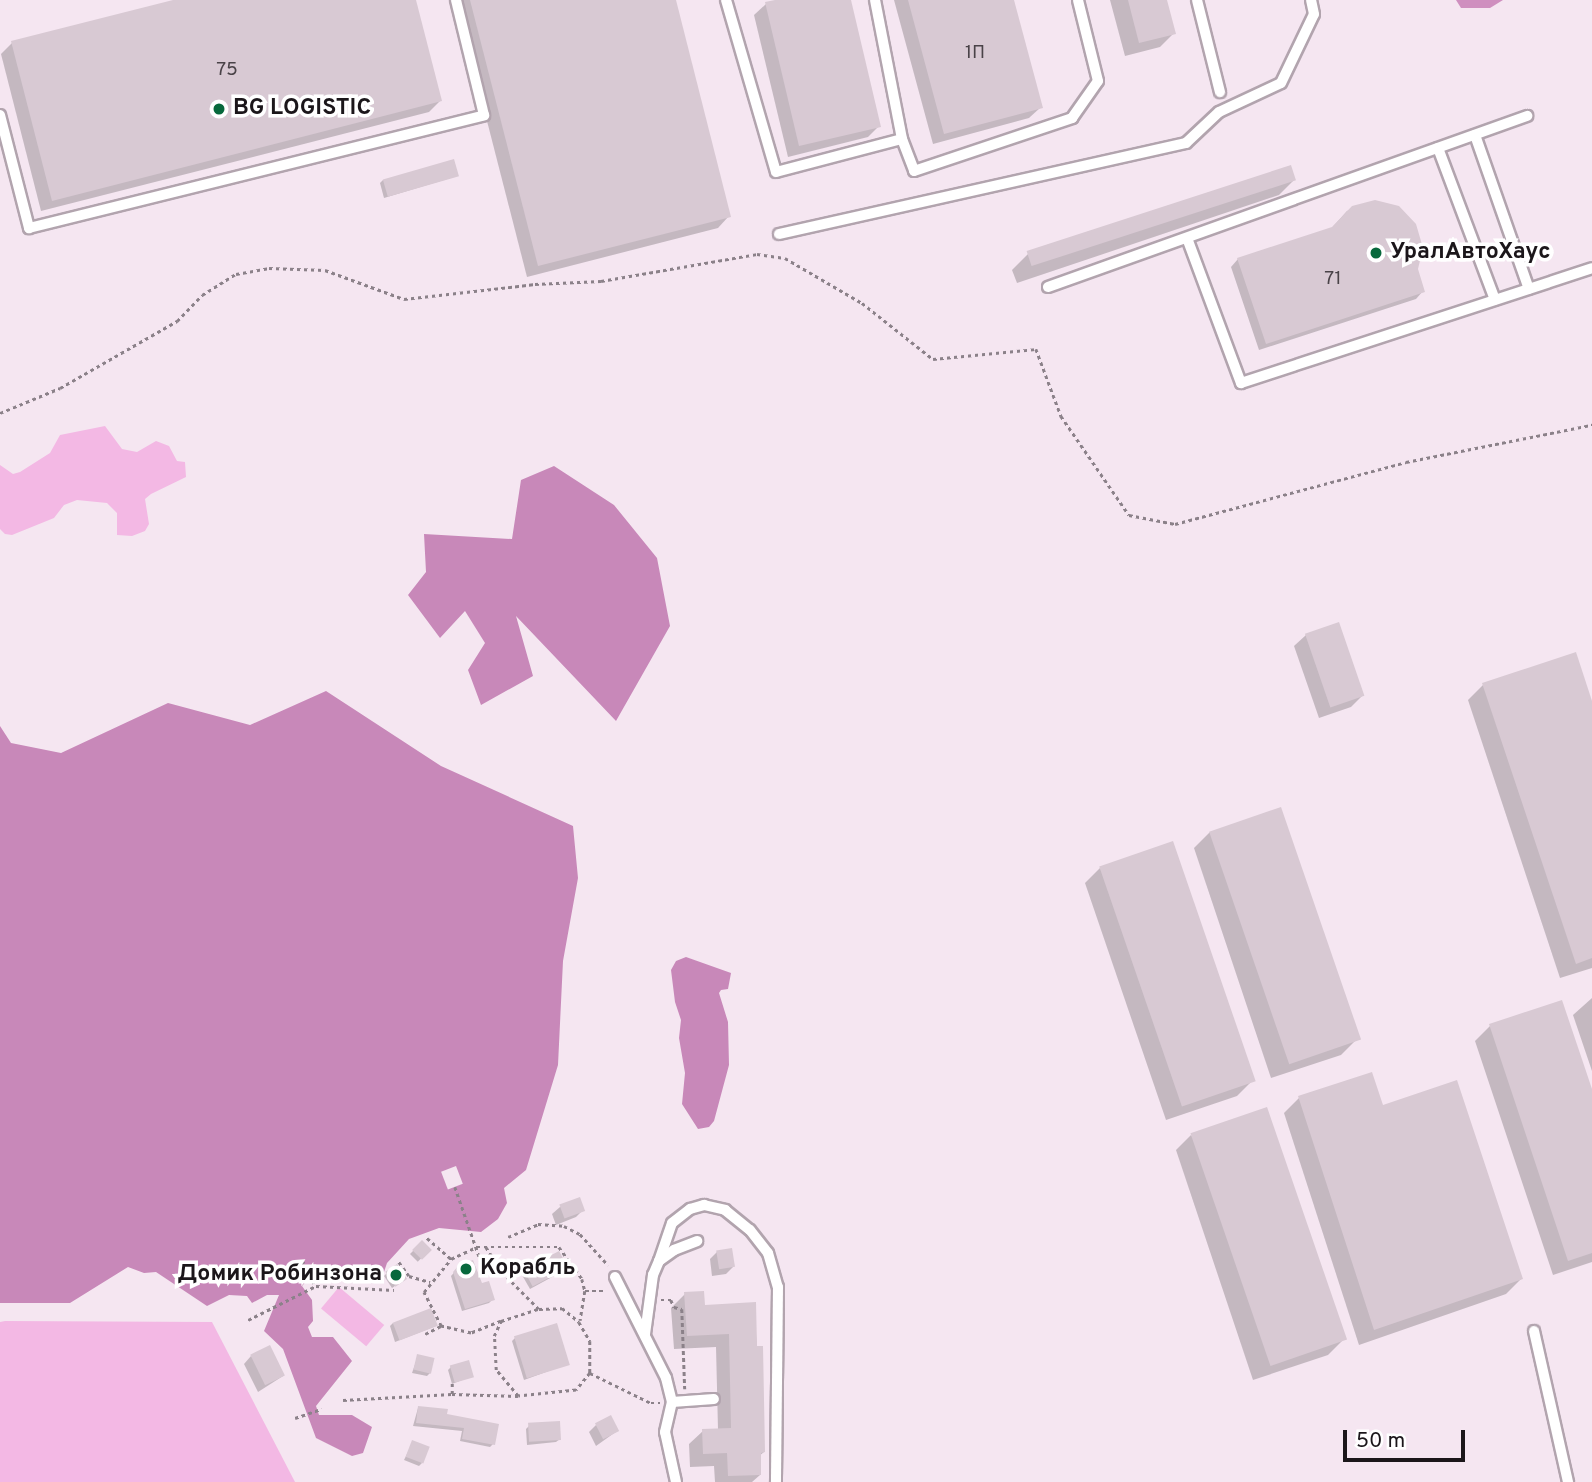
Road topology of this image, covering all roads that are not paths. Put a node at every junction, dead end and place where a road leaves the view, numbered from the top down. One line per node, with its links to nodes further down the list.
1 (456, 0): 8 (lane)
2 (726, 0): 11 (lane)
3 (875, 0): 11 (lane)
4 (1078, 0): 11 (lane)
5 (1197, 0): 7 (lane)
6 (1311, 0): 13 (lane)
7 (1220, 92)
8 (0, 115)
9 (1527, 116): 10 (lane)
10 (1475, 135): 12 (lane); 17 (lane)
11 (902, 139)
12 (1438, 148): 14 (lane); 18 (lane)
13 (779, 234)
14 (1187, 237): 16 (lane); 18 (lane)
15 (1592, 268): 17 (lane)
16 (1048, 287)
17 (1529, 289): 18 (lane)
18 (1495, 300)
19 (697, 1241): 20 (lane)
20 (659, 1261): 23 (lane); 27 (lane)
21 (615, 1277): 23 (lane)
22 (1534, 1331): 28 (lane)
23 (645, 1335): 25 (lane)
24 (714, 1399): 25 (lane)
25 (672, 1402): 26 (lane)
26 (676, 1482)
27 (776, 1482)
28 (1568, 1482)

